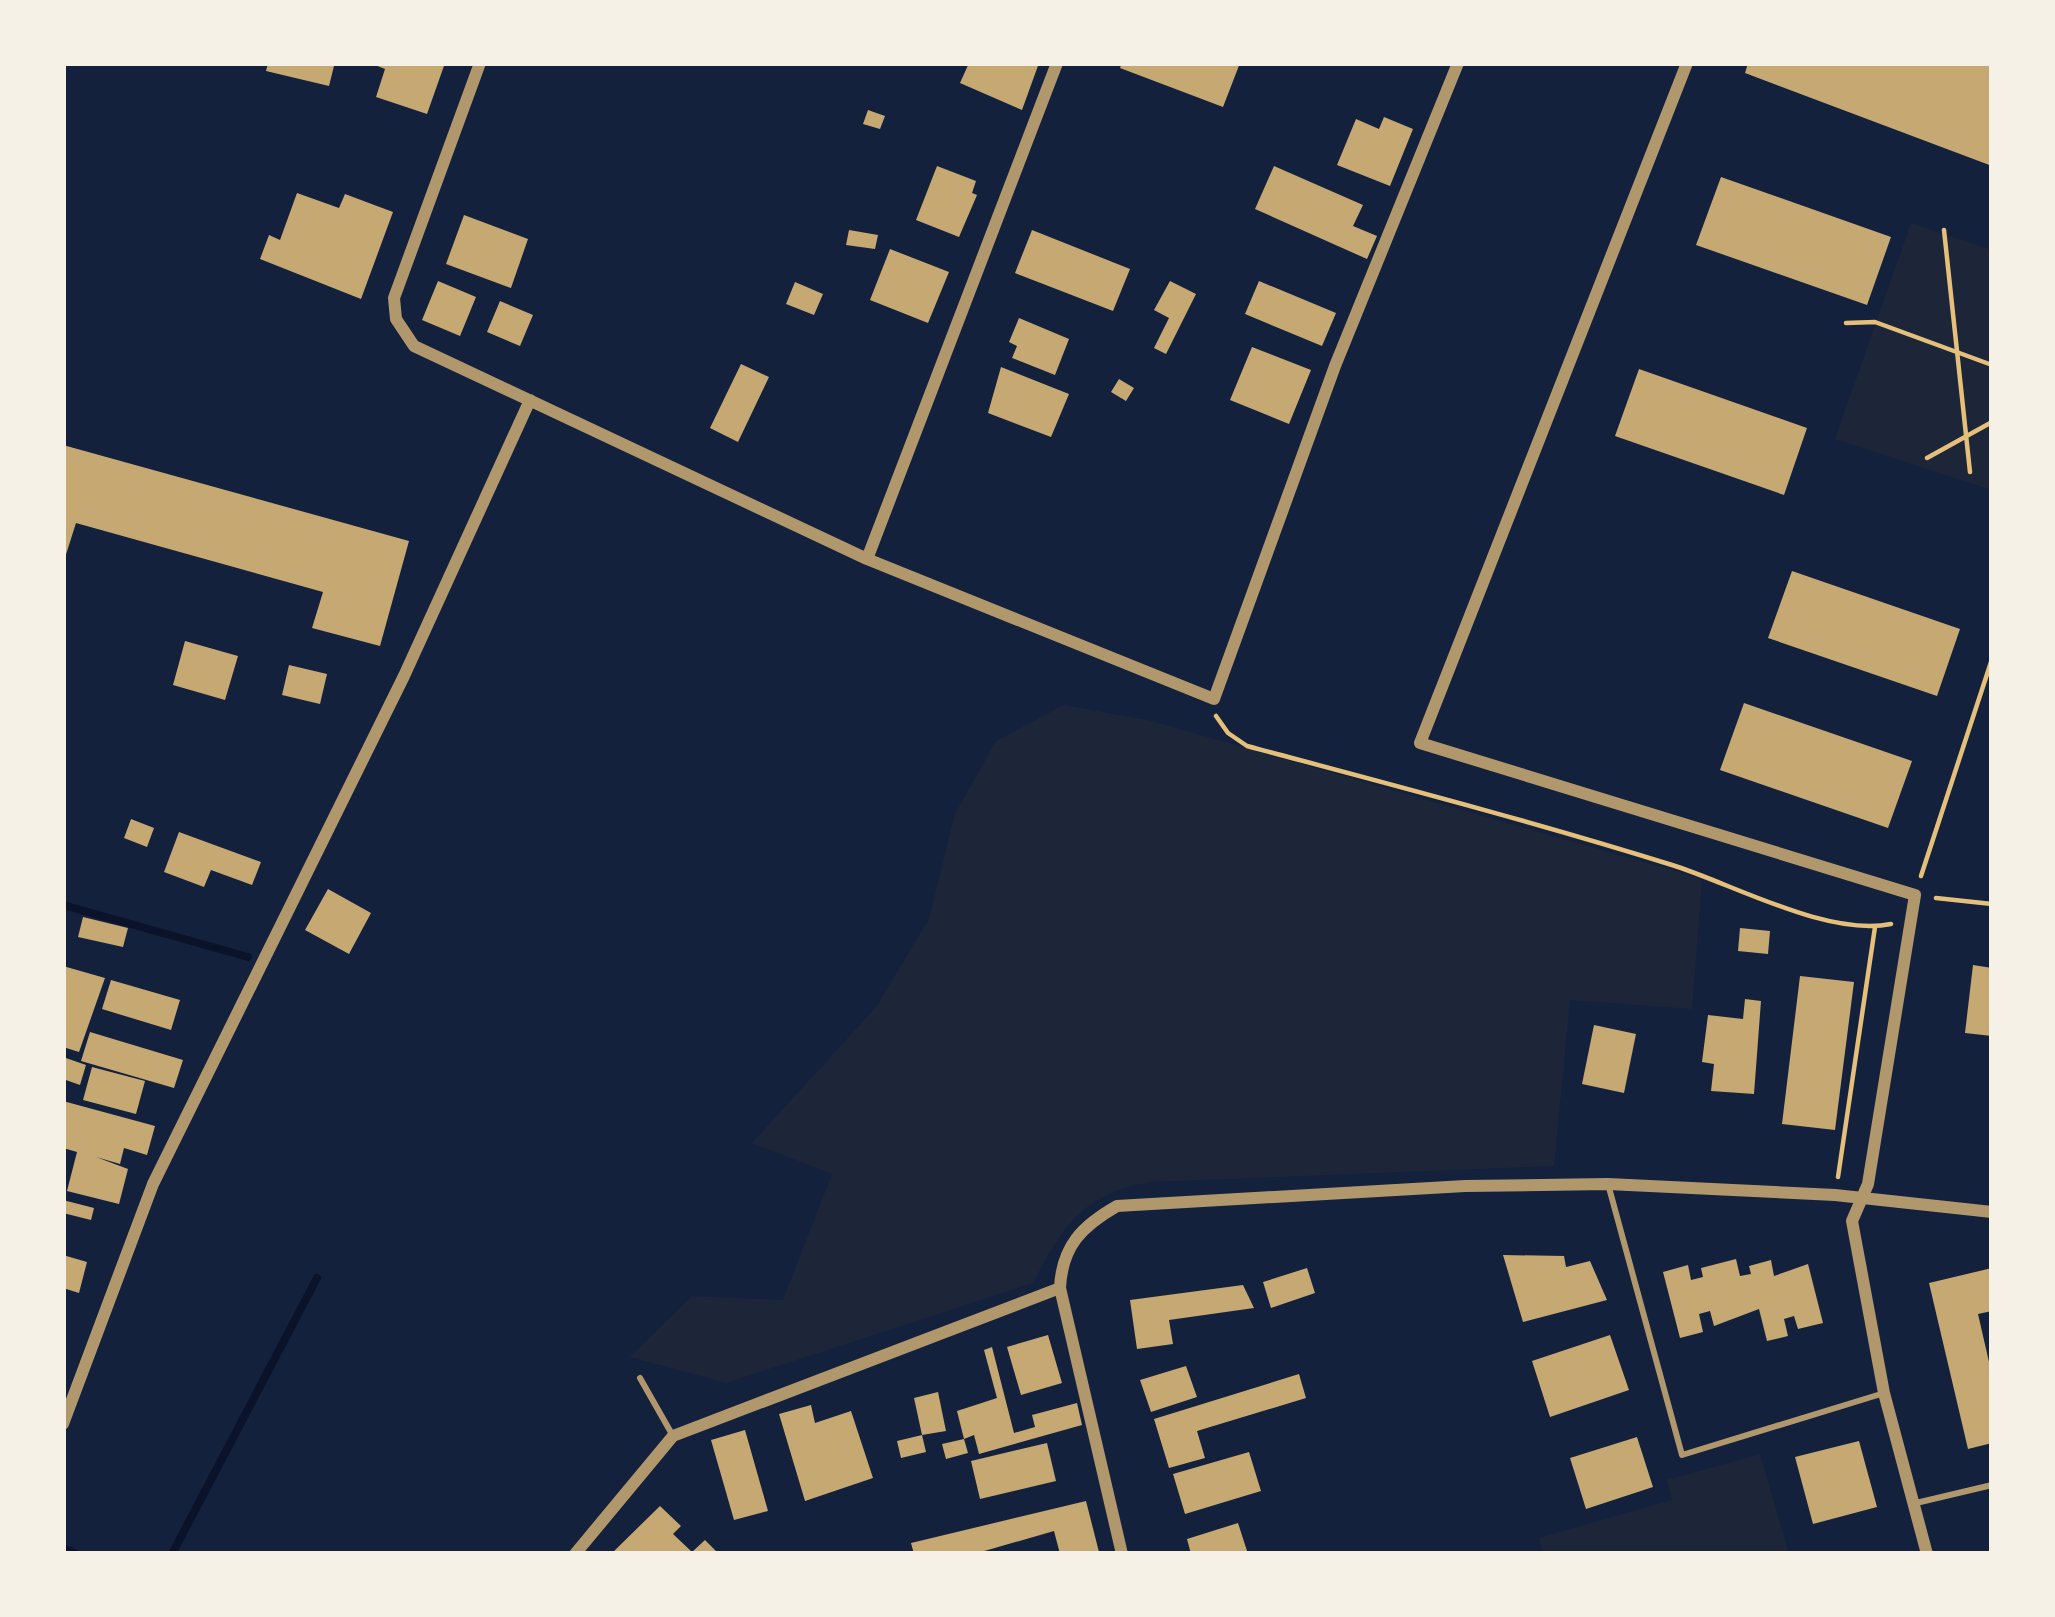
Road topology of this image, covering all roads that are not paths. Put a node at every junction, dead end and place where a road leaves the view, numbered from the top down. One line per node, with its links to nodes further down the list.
1 (480, 63): 5 (street)
2 (1057, 63): 6 (street)
3 (1458, 63): 6 (street)
4 (1687, 63): 8 (street)
5 (530, 400): 6 (street); 13 (street)
6 (867, 559)
7 (1608, 1184): 8 (street); 10 (street); 12 (lane)
8 (1861, 1200): 9 (street); 12 (street)
9 (1992, 1212)
10 (1060, 1288): 14 (street); 18 (street)
11 (640, 1378): 14 (lane)
12 (1884, 1393): 16 (street)
13 (63, 1424)
14 (673, 1436): 17 (street)
15 (1992, 1486): 16 (lane)
16 (1913, 1504): 19 (street)
17 (575, 1554)
18 (1122, 1554)
19 (1927, 1554)

